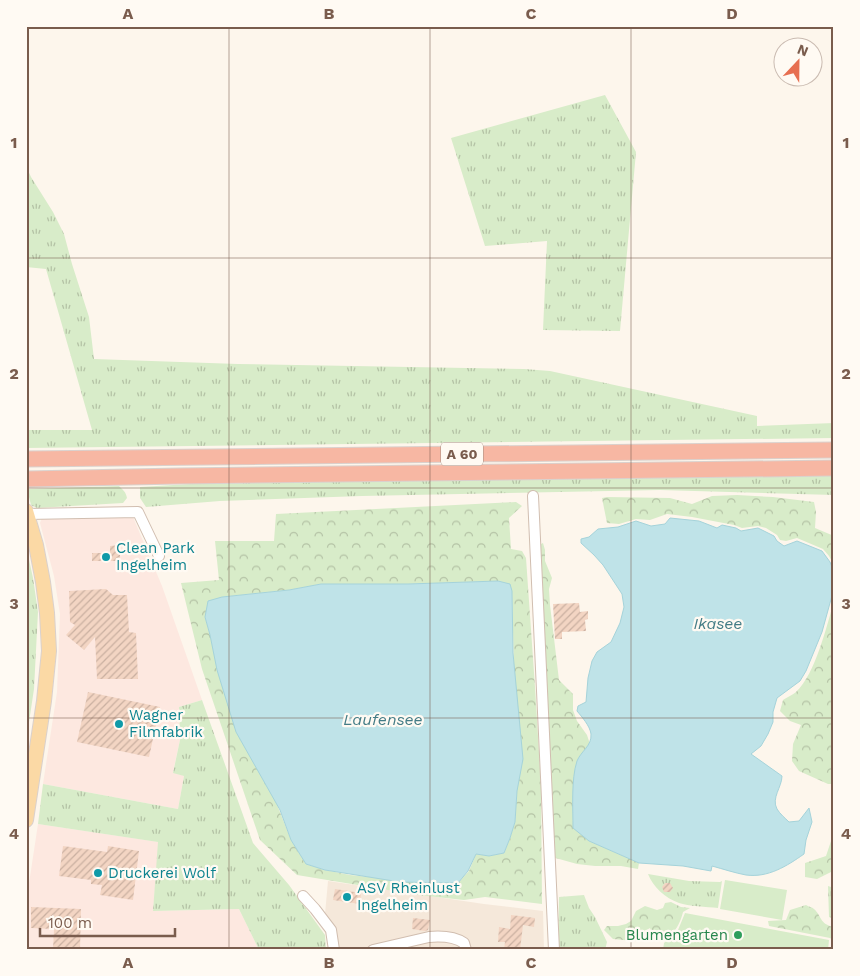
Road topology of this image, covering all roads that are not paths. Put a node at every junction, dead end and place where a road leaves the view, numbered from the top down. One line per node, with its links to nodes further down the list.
1 (834, 450): 2 (highway, A 60)
2 (26, 459)
3 (834, 468): 4 (highway, A 60)
4 (26, 479)
5 (533, 496): 13 (street)
6 (27, 512): 7 (street); 8 (main road)
7 (158, 556)
8 (26, 820)
9 (303, 896): 10 (street)
10 (334, 950)
11 (373, 950): 12 (street)
12 (466, 950)
13 (554, 950)

